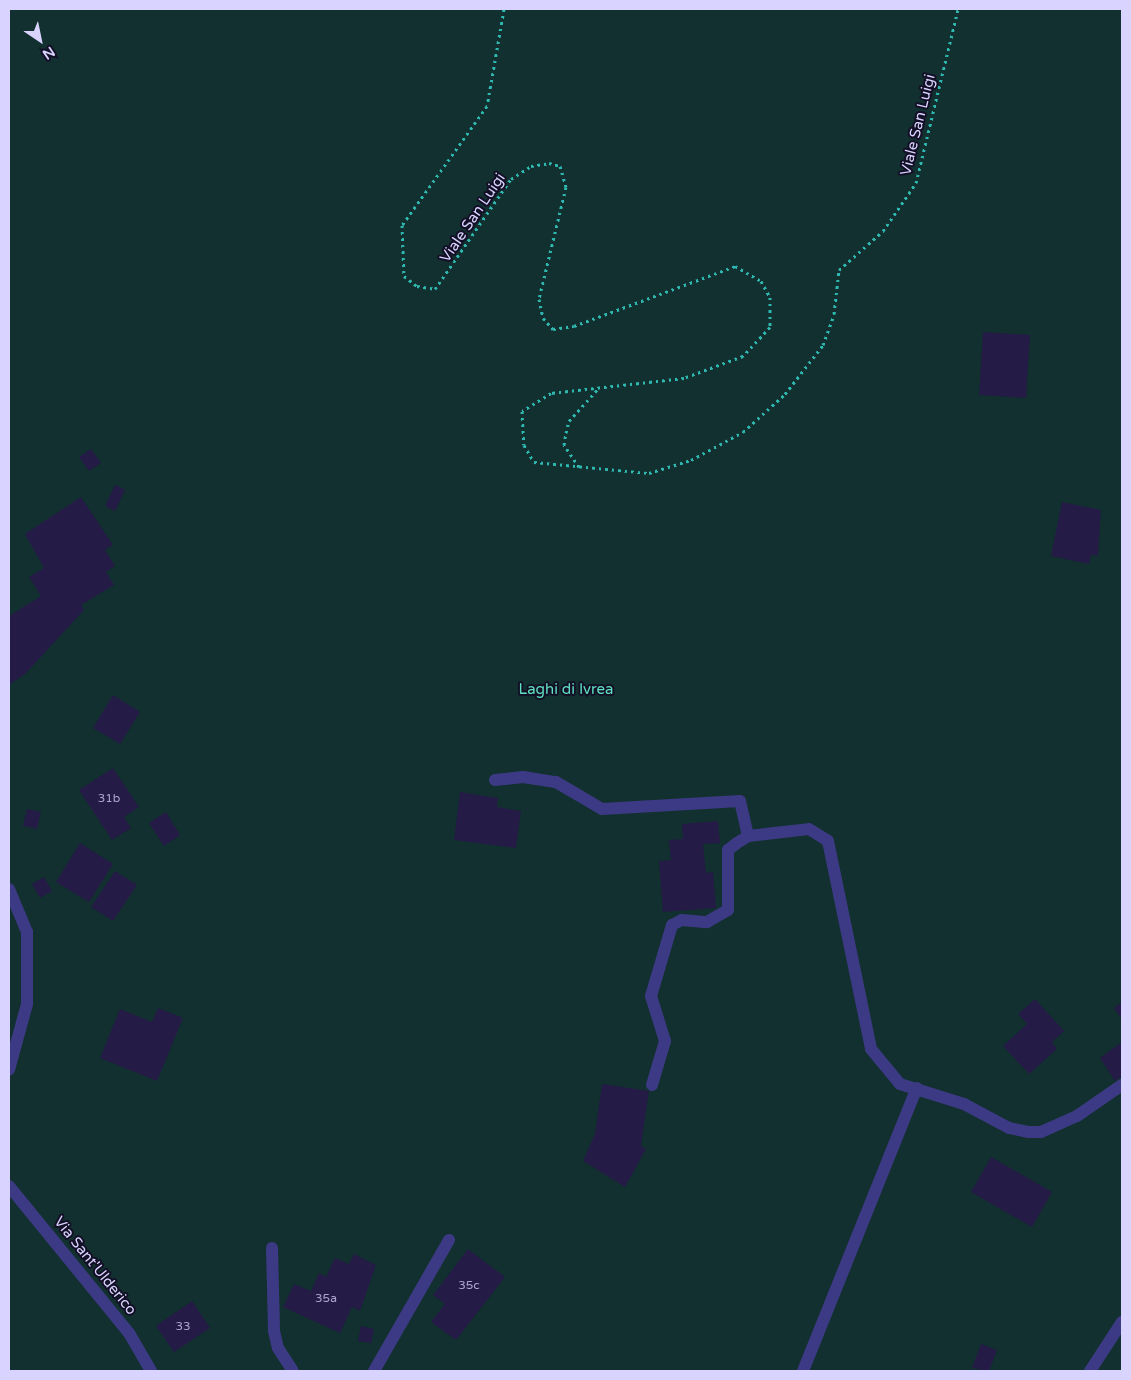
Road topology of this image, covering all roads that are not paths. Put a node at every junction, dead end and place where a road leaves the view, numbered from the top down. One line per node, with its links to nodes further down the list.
1 (495, 780): 2 (street)
2 (748, 836): 5 (street); 7 (street)
3 (9, 889): 4 (street)
4 (9, 1070)
5 (652, 1085)
6 (1122, 1085): 7 (street)
7 (916, 1088): 15 (street)
8 (9, 1186): 12 (street, Via Sant'Ulderico)
9 (449, 1240): 14 (street)
10 (272, 1248): 13 (street)
11 (1122, 1322): 16 (street)
12 (151, 1371)
13 (293, 1371)
14 (374, 1371)
15 (803, 1371)
16 (1090, 1371)

